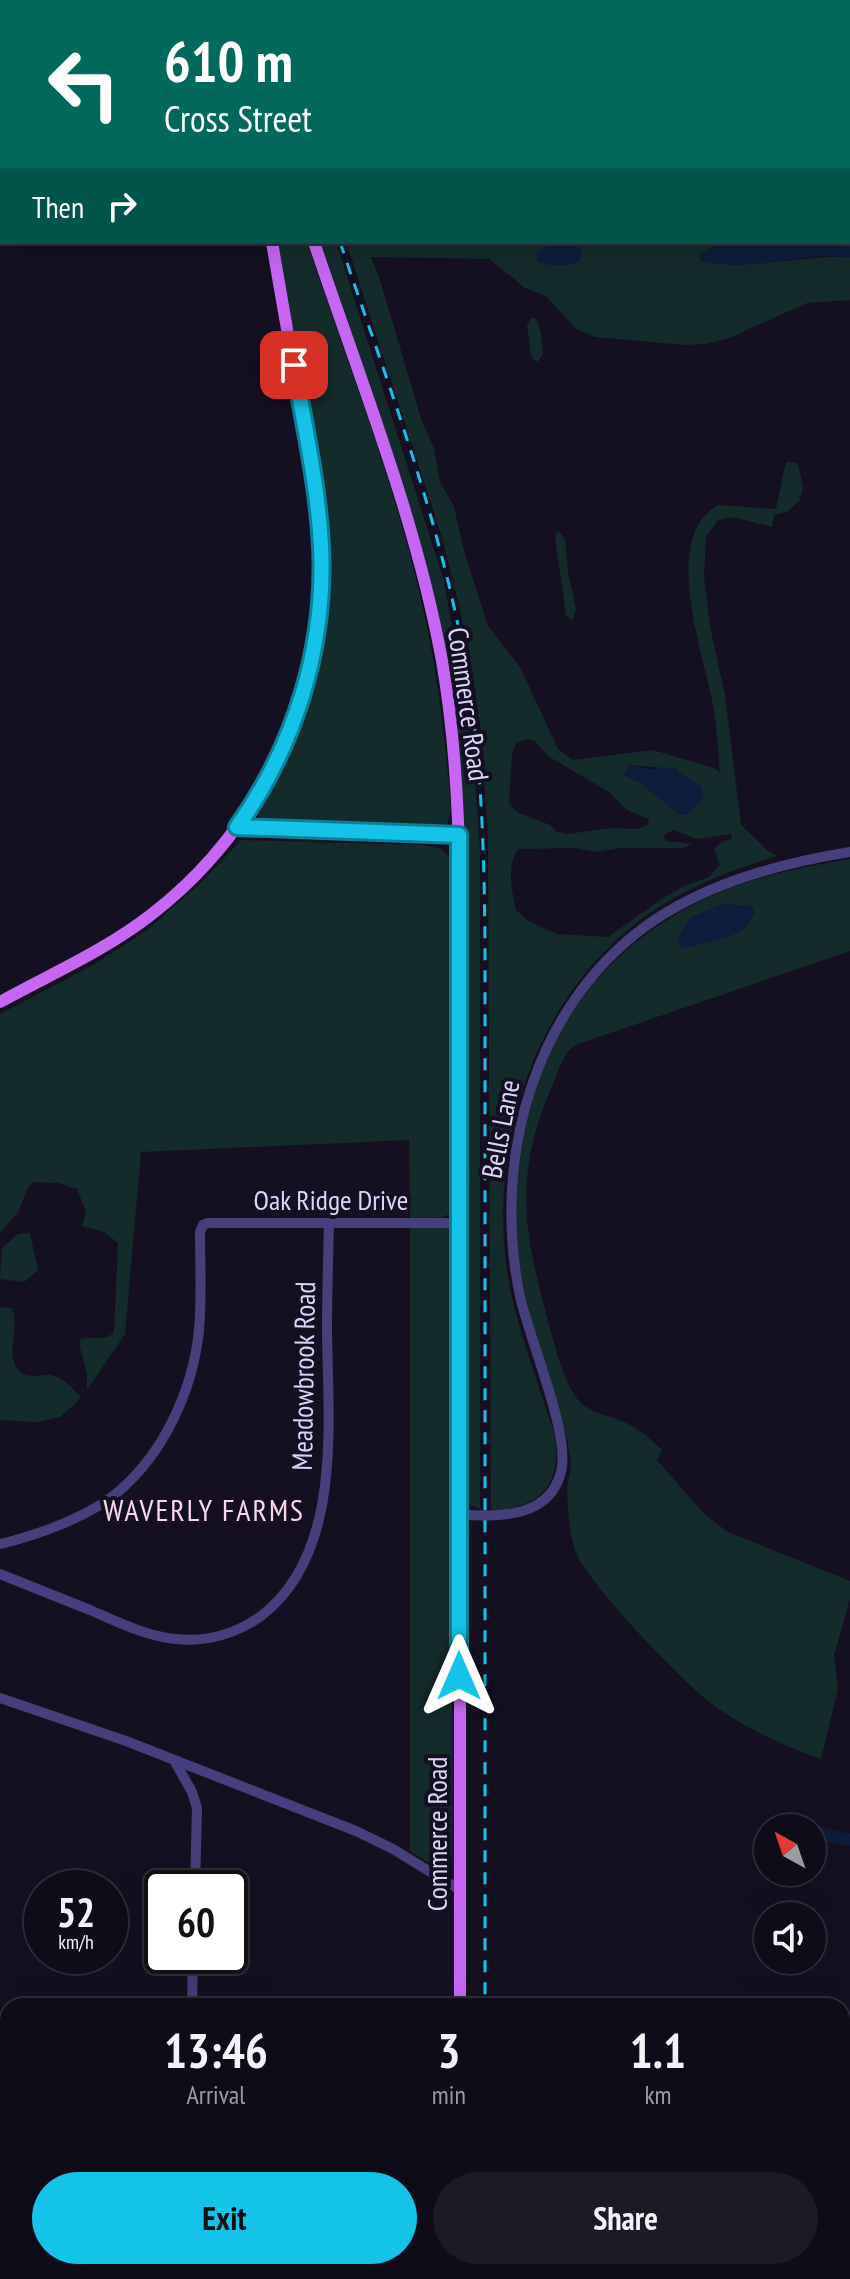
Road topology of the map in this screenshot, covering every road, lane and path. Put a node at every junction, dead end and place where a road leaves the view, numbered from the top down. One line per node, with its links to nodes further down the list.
1 (272, 244): 3 (main road)
2 (315, 244): 4 (main road, Commerce Road)
3 (237, 827): 4 (street); 6 (main road)
4 (459, 835): 8 (main road, Commerce Road)
5 (850, 852): 9 (street, Bells Lane)
6 (0, 1002)
7 (329, 1223): 8 (street, Oak Ridge Drive); 10 (street, Oak Ridge Drive); 11 (street, Meadowbrook Road)
8 (461, 1223): 9 (main road, Commerce Road)
9 (460, 1515): 15 (main road, Commerce Road)
10 (0, 1544)
11 (0, 1574)
12 (0, 1698): 13 (street)
13 (174, 1760): 14 (street); 15 (street)
14 (195, 1870)
15 (460, 1890): 18 (main road, Commerce Road)
16 (193, 1974): 17 (street)
17 (192, 1998)
18 (460, 1998)

